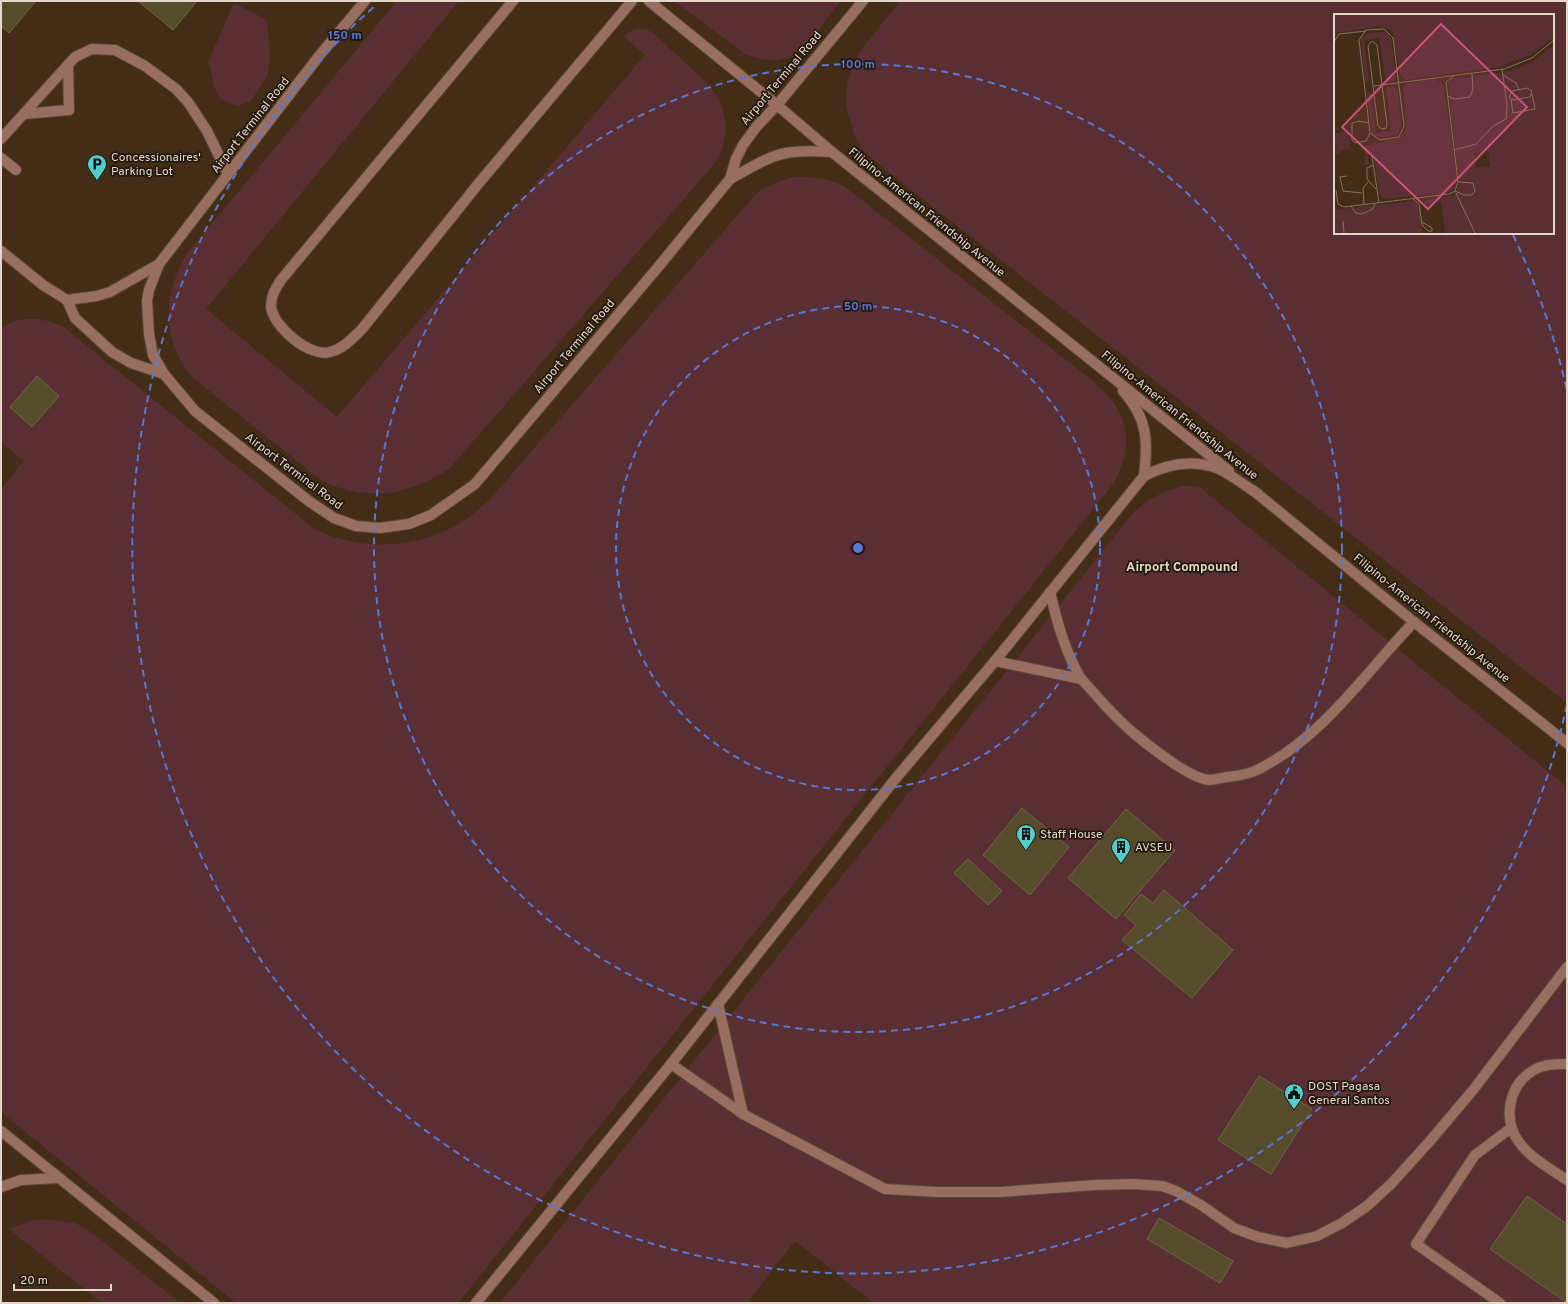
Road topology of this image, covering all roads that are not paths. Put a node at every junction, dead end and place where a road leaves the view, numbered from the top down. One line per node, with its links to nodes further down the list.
1 (365, 1): 13 (street, Airport Terminal Road)
2 (513, 1): 3 (street)
3 (632, 1)
4 (649, 1): 7 (street, Filipino-American Friendship Avenue)
5 (863, 1): 7 (street, Airport Terminal Road)
6 (68, 65): 8 (street); 8 (street); 13 (street)
7 (777, 105): 10 (street, Filipino-American Friendship Avenue); 14 (street, Airport Terminal Road)
8 (24, 114): 9 (street)
9 (1, 139)
10 (832, 152): 14 (street, Airport Terminal Road); 18 (street, Filipino-American Friendship Avenue)
11 (1, 158): 12 (street)
12 (16, 170)
13 (228, 174): 16 (street, Airport Terminal Road)
14 (730, 179): 19 (street, Airport Terminal Road)
15 (1, 251): 17 (street)
16 (159, 264): 17 (street); 19 (street, Airport Terminal Road)
17 (67, 300): 19 (street)
18 (1101, 368): 20 (street); 21 (street, Filipino-American Friendship Avenue)
19 (164, 374)
20 (1144, 476): 21 (street); 22 (street)
21 (1258, 494): 23 (street, Filipino-American Friendship Avenue)
22 (1050, 592): 24 (street); 25 (street)
23 (1414, 622): 25 (street); 26 (street, Filipino-American Friendship Avenue)
24 (995, 661): 25 (street); 28 (street)
25 (1081, 679)
26 (1567, 743)
27 (1567, 967): 31 (street)
28 (718, 1004): 29 (street); 31 (street)
29 (671, 1064): 31 (street); 38 (street)
30 (1567, 1064): 32 (street)
31 (743, 1114)
32 (1511, 1128): 35 (street); 39 (street)
33 (1, 1131): 34 (street)
34 (59, 1178): 36 (street); 37 (street)
35 (1567, 1180)
36 (1, 1187)
37 (214, 1303)
38 (476, 1303)
39 (1500, 1303)

